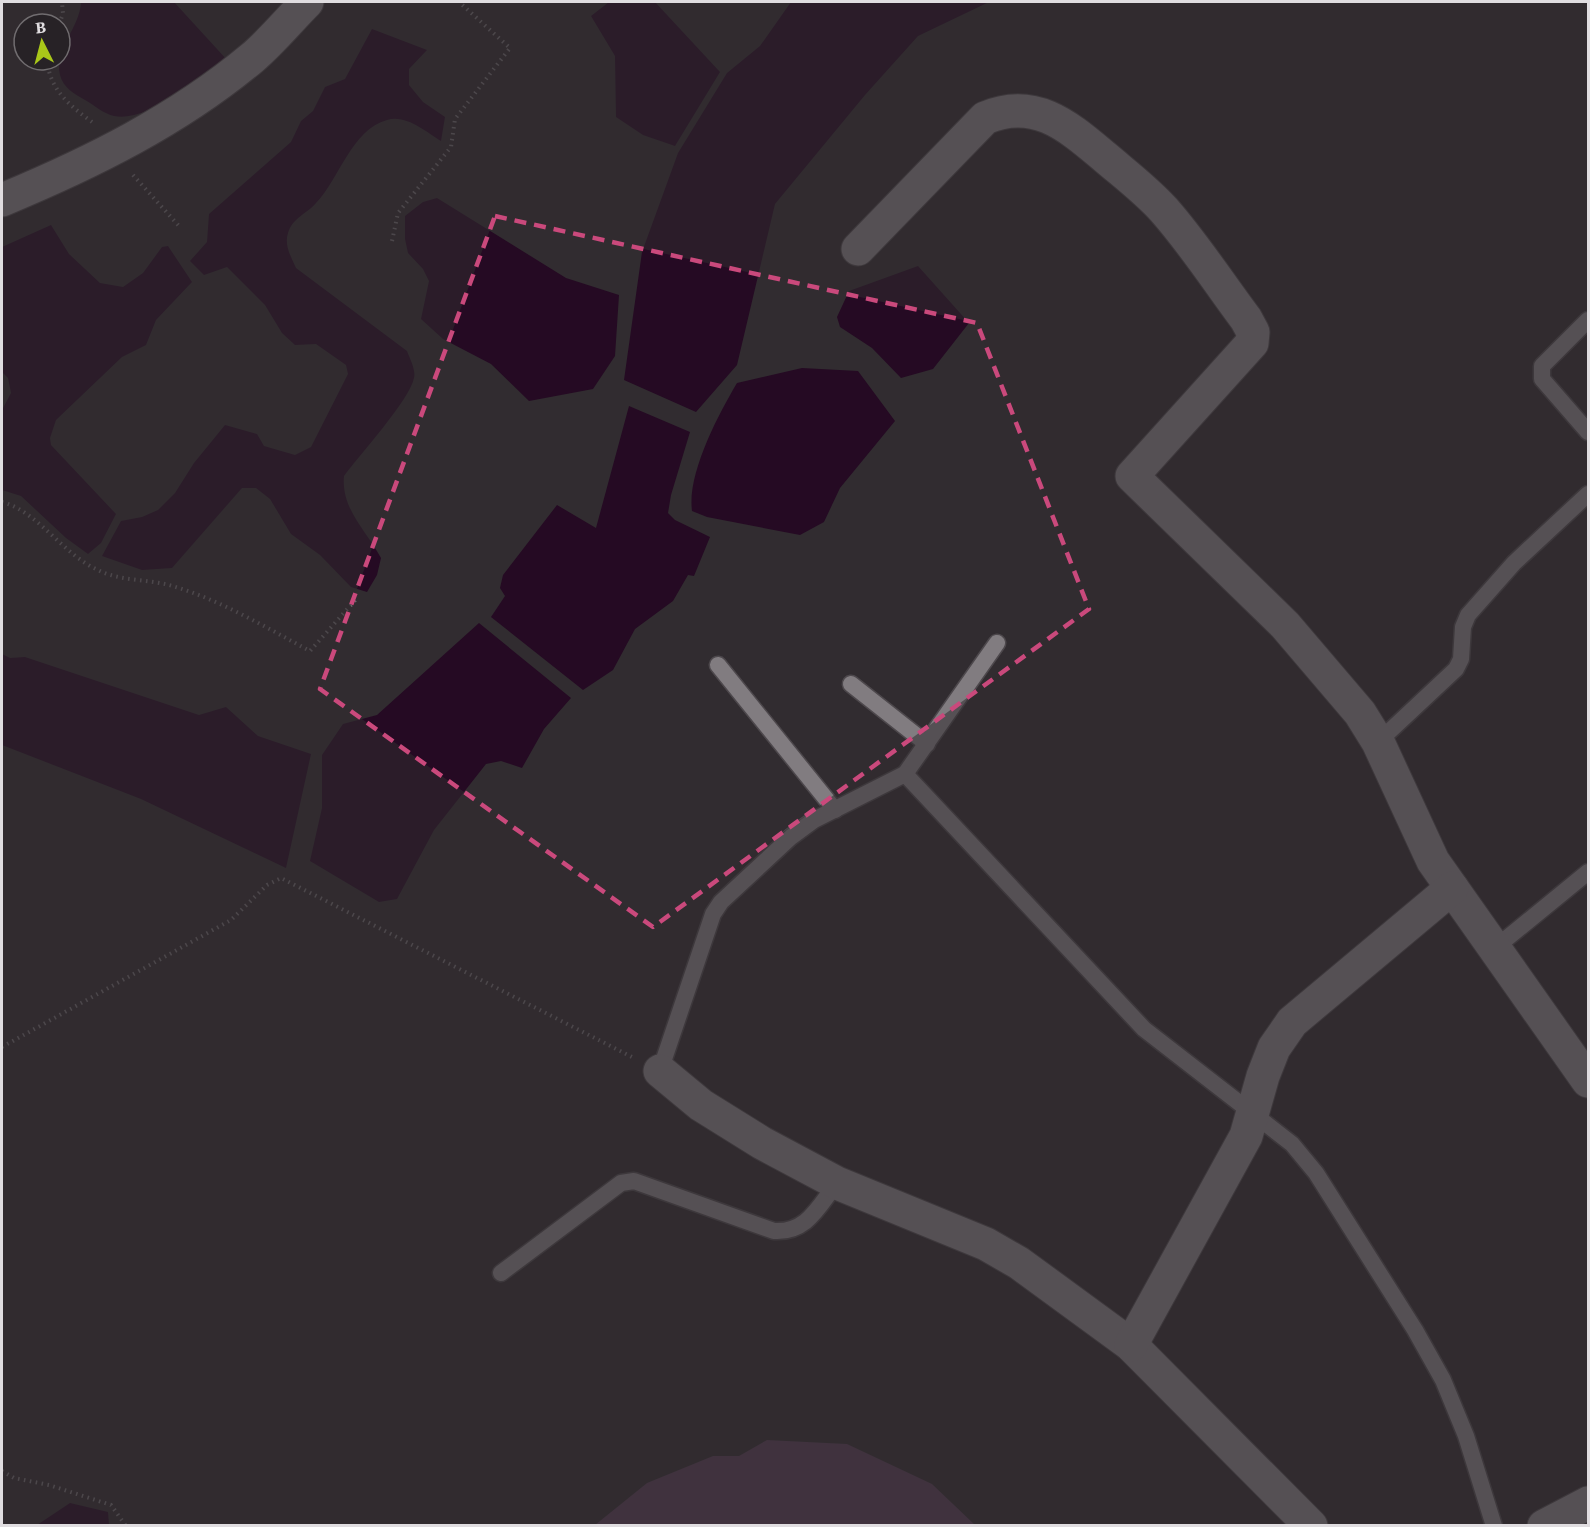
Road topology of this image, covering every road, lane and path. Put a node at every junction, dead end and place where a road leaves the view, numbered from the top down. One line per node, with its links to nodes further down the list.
1 (307, 2): 4 (street)
2 (459, 2): 7 (path)
3 (49, 72): 4 (path)
4 (116, 147): 5 (street); 6 (path)
5 (2, 200)
6 (179, 226)
7 (392, 241)
8 (858, 249): 17 (street)
9 (1588, 320): 10 (lane)
10 (1588, 432)
11 (1588, 494): 17 (lane)
12 (2, 502): 13 (path)
13 (358, 597)
14 (997, 643): 18 (lane)
15 (718, 665): 20 (lane)
16 (851, 684): 18 (lane)
17 (1378, 742): 22 (street)
18 (927, 744): 19 (lane)
19 (905, 774): 20 (lane); 27 (lane)
20 (835, 810): 25 (lane)
21 (1588, 872): 23 (lane)
22 (1452, 888): 23 (street); 27 (street)
23 (1495, 948): 26 (street)
24 (2, 1047): 25 (path)
25 (660, 1071): 28 (street)
26 (1588, 1081)
27 (1254, 1112): 30 (street); 35 (lane)
28 (837, 1183): 29 (lane); 30 (street)
29 (501, 1273)
30 (1131, 1345): 34 (street)
31 (2, 1471): 33 (path)
32 (1588, 1503): 36 (street)
33 (126, 1526)
34 (1311, 1526)
35 (1494, 1526)
36 (1544, 1526)

